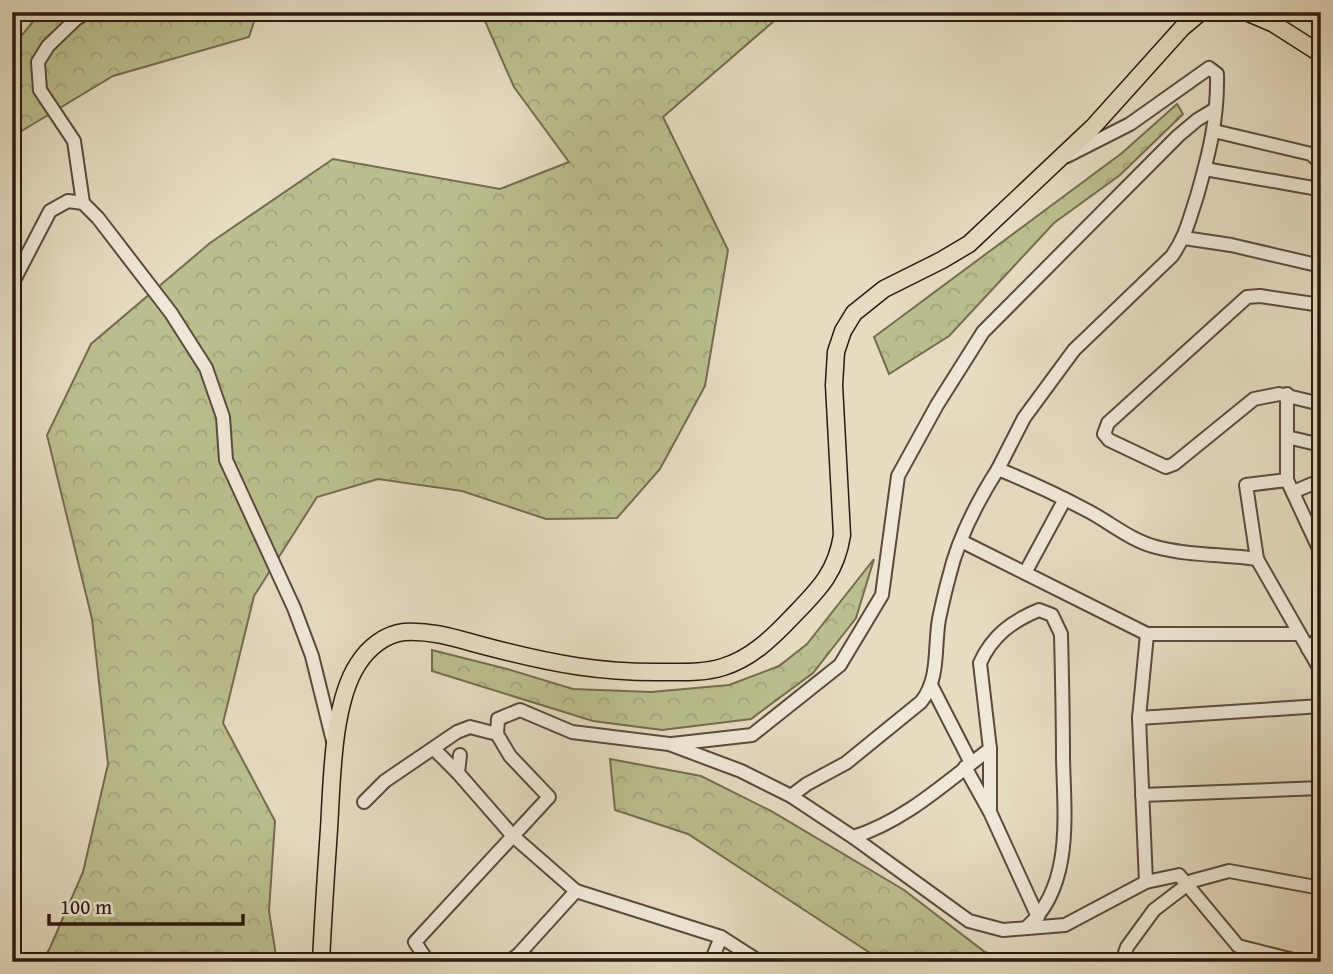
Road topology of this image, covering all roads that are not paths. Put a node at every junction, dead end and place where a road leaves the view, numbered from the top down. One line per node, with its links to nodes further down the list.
1 (87, 12): 11 (street)
2 (1201, 12): 7 (main road)
3 (1246, 12): 4 (main road)
4 (1321, 54)
5 (1215, 109): 6 (street); 7 (street); 39 (street)
6 (1214, 131): 8 (street); 9 (street)
7 (1052, 163): 42 (main road)
8 (1321, 163)
9 (1205, 169): 10 (street); 12 (street)
10 (1321, 184)
11 (83, 203): 14 (street); 42 (street)
12 (1184, 238): 13 (street); 20 (street)
13 (1321, 266)
14 (12, 284)
15 (1321, 305): 16 (street)
16 (1287, 394): 17 (street); 18 (street)
17 (1321, 404)
18 (1287, 437): 19 (street); 21 (street)
19 (1321, 444)
20 (998, 469): 23 (street); 26 (street)
21 (1290, 486): 22 (street); 24 (street); 28 (street)
22 (1321, 486)
23 (1065, 499): 28 (street); 29 (street)
24 (1307, 523): 25 (street); 27 (street)
25 (1321, 525)
26 (961, 541): 29 (street); 35 (street)
27 (1321, 553)
28 (1257, 559): 31 (street)
29 (1025, 573): 30 (street)
30 (1146, 634): 31 (street); 37 (street)
31 (1298, 634): 33 (street)
32 (1321, 636): 33 (street)
33 (1308, 649): 34 (street)
34 (1321, 671)
35 (931, 685): 44 (street); 48 (street)
36 (1321, 706): 37 (street)
37 (1139, 718): 47 (street)
38 (496, 734): 39 (street); 40 (street); 51 (street)
39 (669, 744): 48 (street)
40 (434, 749): 45 (street); 49 (street)
41 (989, 749): 44 (street); 50 (street); 57 (street)
42 (335, 751): 62 (main road)
43 (460, 755): 45 (street)
44 (968, 765): 50 (street); 52 (street)
45 (458, 773): 51 (street)
46 (1321, 788): 47 (street)
47 (1142, 795): 53 (street)
48 (791, 796): 52 (street)
49 (364, 802)
50 (990, 812): 57 (street)
51 (513, 836): 56 (street); 63 (street)
52 (853, 837): 58 (street)
53 (1146, 883): 54 (street); 58 (street)
54 (1187, 885): 55 (street); 61 (street); 67 (street)
55 (1321, 888)
56 (576, 891): 59 (street); 60 (street)
57 (1038, 917): 58 (street)
58 (1025, 928)
59 (721, 937): 65 (street); 66 (street)
60 (513, 958): 64 (street)
61 (1297, 961)
62 (321, 962)
63 (428, 962)
64 (538, 962)
65 (711, 962)
66 (760, 962)
67 (1122, 962)

